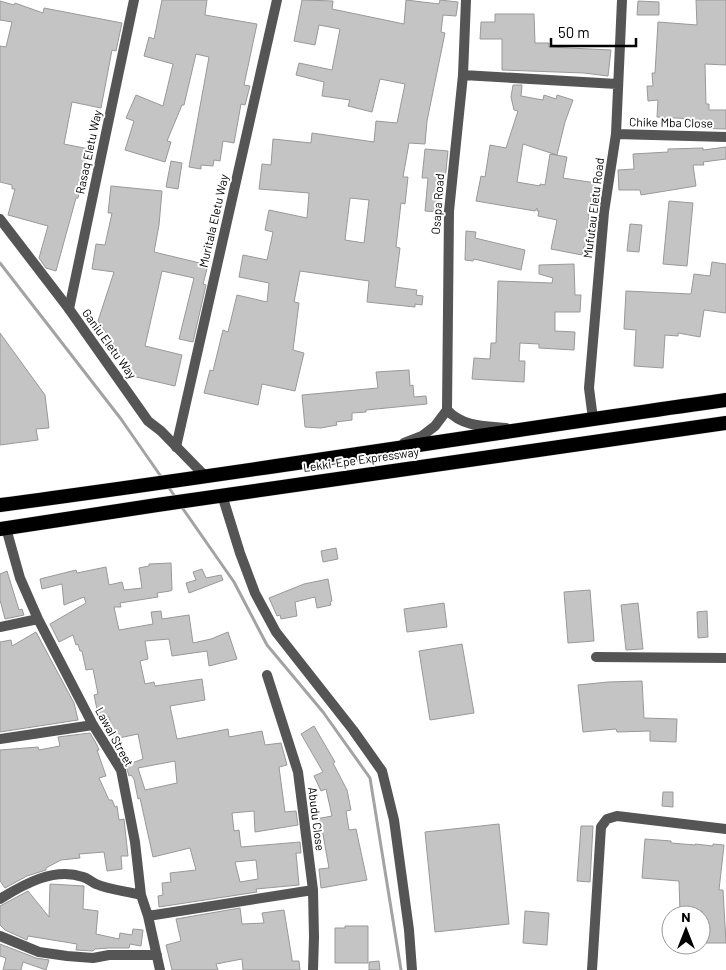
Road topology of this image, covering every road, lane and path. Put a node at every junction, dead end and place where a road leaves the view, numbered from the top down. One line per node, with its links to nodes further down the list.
1 (134, 0): 10 (street, Rasaq Eletu Way)
2 (277, 0): 16 (street, Muritala Eletu Way)
3 (466, 0): 5 (street, Osapa Road)
4 (622, 0): 6 (street, Mufutau Eletu Road)
5 (463, 76): 6 (street); 12 (street, Osapa Road)
6 (618, 84): 7 (street, Mufutau Eletu Road)
7 (616, 134): 8 (street, Chike Mba Close); 13 (street, Mufutau Eletu Road)
8 (726, 137)
9 (0, 219): 10 (street, Ganiu Eletu Way)
10 (69, 310): 16 (street, Ganiu Eletu Way)
11 (726, 400): 13 (highway, Lekki-Epe Expressway)
12 (447, 410): 15 (street); 17 (street)
13 (593, 419): 15 (highway, Lekki-Epe Expressway)
14 (726, 423): 19 (highway, Lekki-Epe Expressway)
15 (520, 429): 17 (highway, Lekki-Epe Expressway)
16 (176, 447): 18 (street, Ganiu Eletu Way)
17 (386, 451): 18 (highway, Lekki-Epe Expressway)
18 (205, 476): 20 (highway, Lekki-Epe Expressway)
19 (222, 495): 23 (highway, Lekki-Epe Expressway); 40 (street)
20 (47, 499): 21 (highway, Lekki-Epe Expressway); 22 (highway)
21 (0, 505)
22 (0, 512)
23 (3, 529): 24 (street, Lawal Street)
24 (38, 620): 25 (street); 29 (street, Lawal Street)
25 (0, 627)
26 (596, 657): 27 (street)
27 (726, 658)
28 (267, 675): 32 (street, Abudu Close)
29 (93, 726): 30 (street); 33 (street, Lawal Street)
30 (0, 739)
31 (726, 830): 41 (street)
32 (313, 890): 35 (street); 39 (street, Abudu Close)
33 (141, 895): 34 (street); 35 (street, Lawal Street)
34 (0, 899)
35 (148, 916): 37 (street, Lawal Street)
36 (0, 936): 37 (street)
37 (157, 955): 38 (street, Lawal Street)
38 (160, 970)
39 (313, 970)
40 (412, 970)
41 (592, 970)

